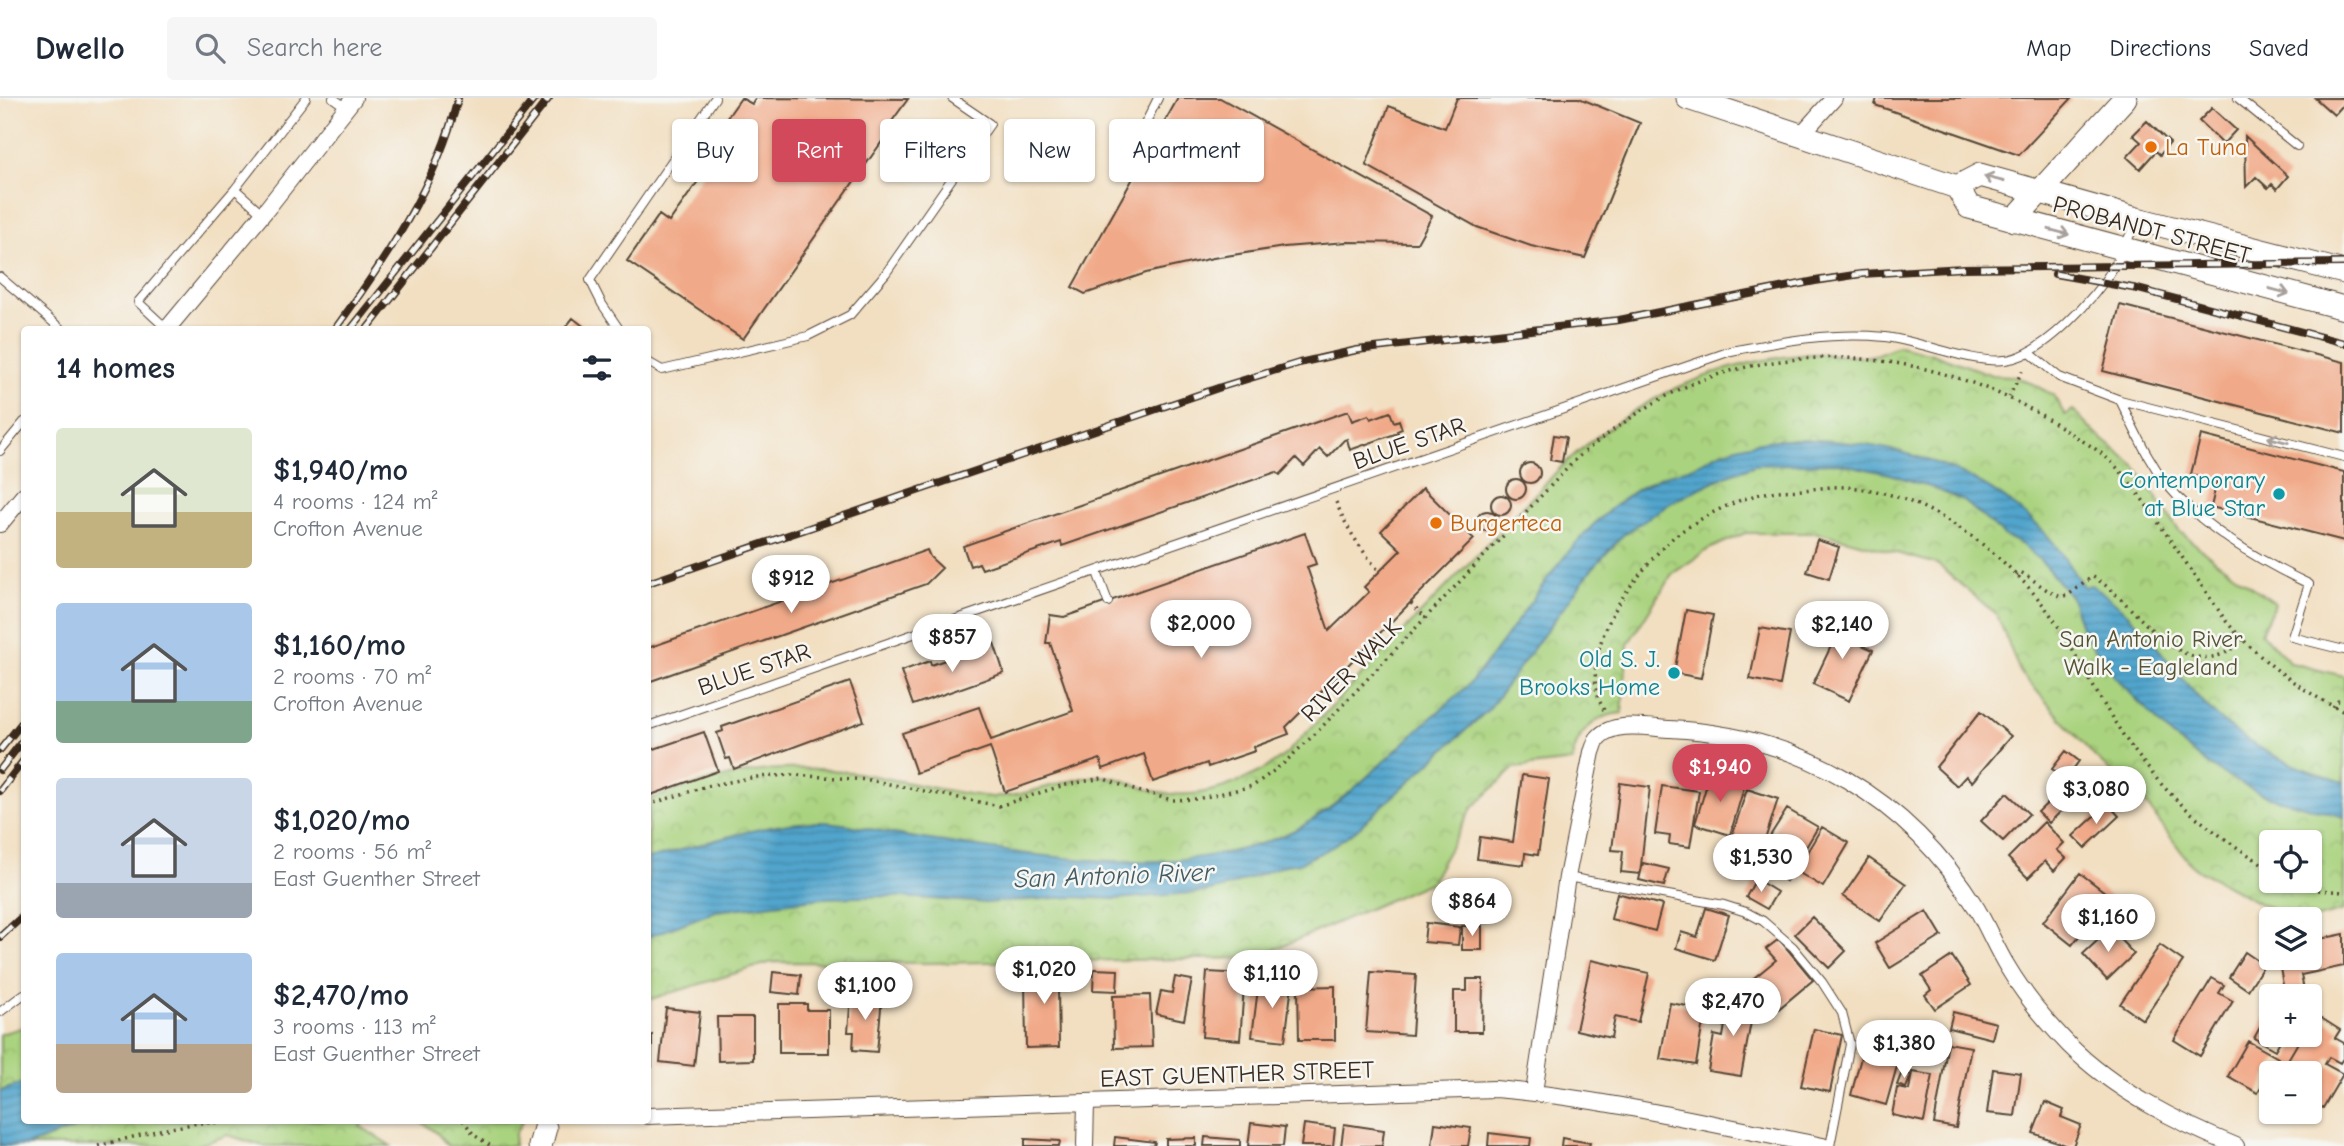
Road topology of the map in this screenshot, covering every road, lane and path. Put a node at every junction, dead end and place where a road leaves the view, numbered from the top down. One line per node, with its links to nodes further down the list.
1 (306, 98): 15 (lane)
2 (333, 98): 10 (lane)
3 (715, 98): 27 (lane)
4 (952, 98): 29 (lane)
5 (1158, 98): 11 (lane)
6 (1688, 98): 12 (main road, PROBANDT STREET)
7 (1834, 98): 12 (street)
8 (2125, 98): 16 (main road)
9 (2238, 98): 13 (lane)
10 (351, 103): 17 (street)
11 (1148, 119)
12 (1800, 136): 14 (main road, PROBANDT STREET)
13 (2297, 146)
14 (1956, 187): 16 (main road, PROBANDT STREET, one-way to 14); 19 (main road, PROBANDT STREET)
15 (235, 189): 17 (lane); 25 (lane)
16 (2039, 192): 18 (main road, PROBANDT STREET); 19 (main road)
17 (263, 214): 26 (street)
18 (2137, 219): 20 (lane, BLUE STAR); 21 (main road, PROBANDT STREET)
19 (2014, 220): 20 (main road, PROBANDT STREET, one-way to 20)
20 (2123, 250): 23 (main road, PROBANDT STREET, one-way to 23); 28 (lane, BLUE STAR)
21 (2344, 272)
22 (0, 277): 24 (lane)
23 (2344, 308)
24 (57, 326)
25 (164, 326)
26 (170, 326)
27 (617, 326)
28 (2030, 353): 30 (path); 31 (lane); 35 (lane, BLUE STAR)
29 (651, 364)
30 (2009, 397): 43 (path, RIVER WALK); 44 (path, RIVER WALK)
31 (2120, 400): 34 (lane, one-way to 31); 45 (lane)
32 (21, 426): 33 (lane)
33 (0, 451)
34 (2344, 457)
35 (1331, 491): 38 (lane, BLUE STAR); 39 (path)
36 (21, 499): 37 (street)
37 (0, 524)
38 (1097, 572): 41 (lane); 50 (lane, BLUE STAR)
39 (1380, 572)
40 (2016, 575): 44 (path); 48 (path); 52 (path)
41 (1108, 602)
42 (1411, 603): 43 (path)
43 (1426, 618): 51 (path, RIVER WALK)
44 (2243, 641): 47 (path, RIVER WALK)
45 (2344, 650)
46 (2344, 702): 47 (path)
47 (2333, 707): 49 (path, RIVER WALK)
48 (1604, 710)
49 (2344, 712)
50 (651, 725)
51 (651, 804)
52 (2259, 862)
53 (1567, 877): 58 (street); 67 (lane); 68 (street)
54 (2322, 890): 55 (path)
55 (2344, 892)
56 (21, 996): 57 (lane)
57 (0, 1012)
58 (1534, 1092): 59 (street, EAST GUENTHER STREET); 66 (street, EAST GUENTHER STREET)
59 (1086, 1102): 60 (street, EAST GUENTHER STREET); 65 (street)
60 (651, 1116)
61 (198, 1124): 63 (path)
62 (466, 1124): 64 (path)
63 (98, 1146)
64 (491, 1146)
65 (1085, 1146)
66 (1823, 1146)
67 (1830, 1146)
68 (2236, 1146)

